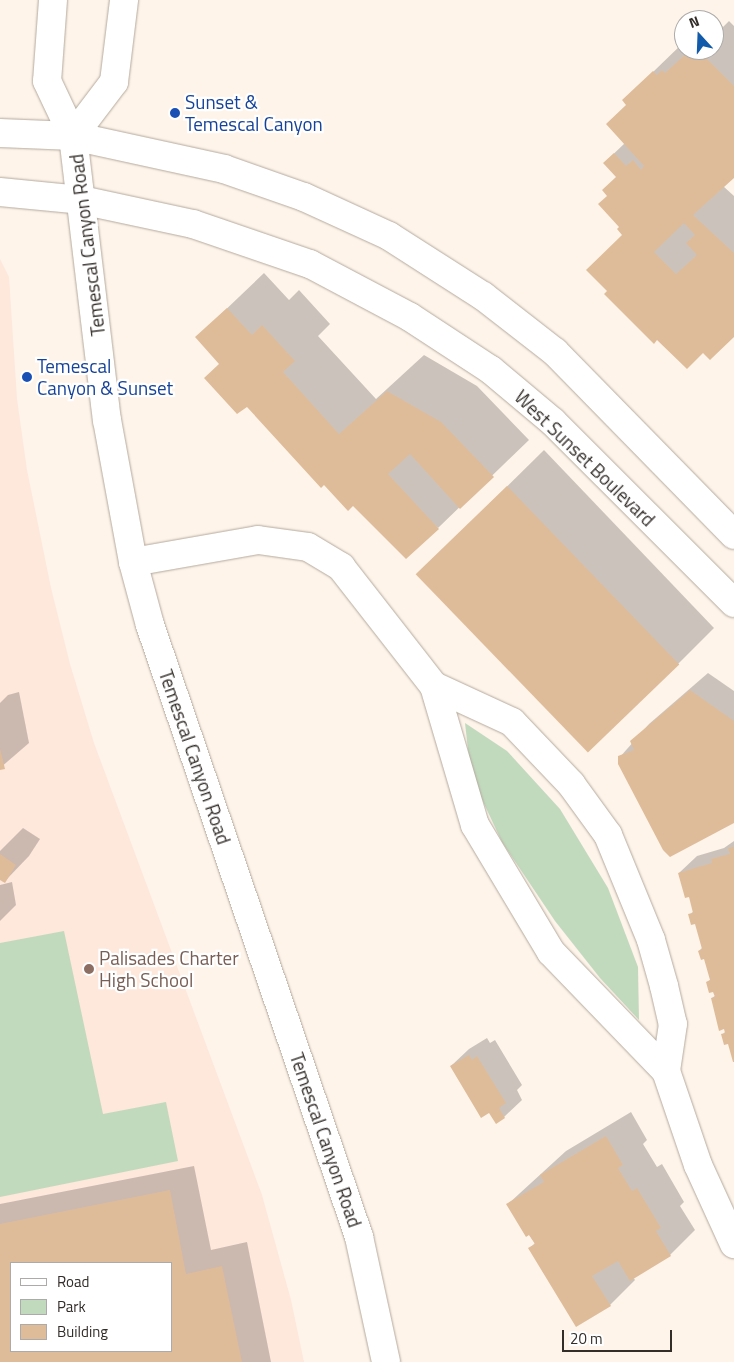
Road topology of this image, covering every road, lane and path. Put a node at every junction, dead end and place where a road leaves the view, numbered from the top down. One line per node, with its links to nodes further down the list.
1 (53, 0): 4 (main road, Temescal Canyon Road)
2 (124, 0): 4 (main road, Temescal Canyon Road)
3 (0, 133): 4 (main road)
4 (73, 136): 6 (main road, Temescal Canyon Road); 7 (main road)
5 (0, 192): 6 (main road, West Sunset Boulevard)
6 (81, 200): 8 (main road, Temescal Canyon Road); 9 (main road, West Sunset Boulevard)
7 (734, 535)
8 (133, 562): 10 (main road); 13 (main road, Temescal Canyon Road)
9 (734, 603)
10 (434, 686): 11 (main road); 11 (main road)
11 (666, 1071): 12 (main road)
12 (734, 1244)
13 (386, 1362)

